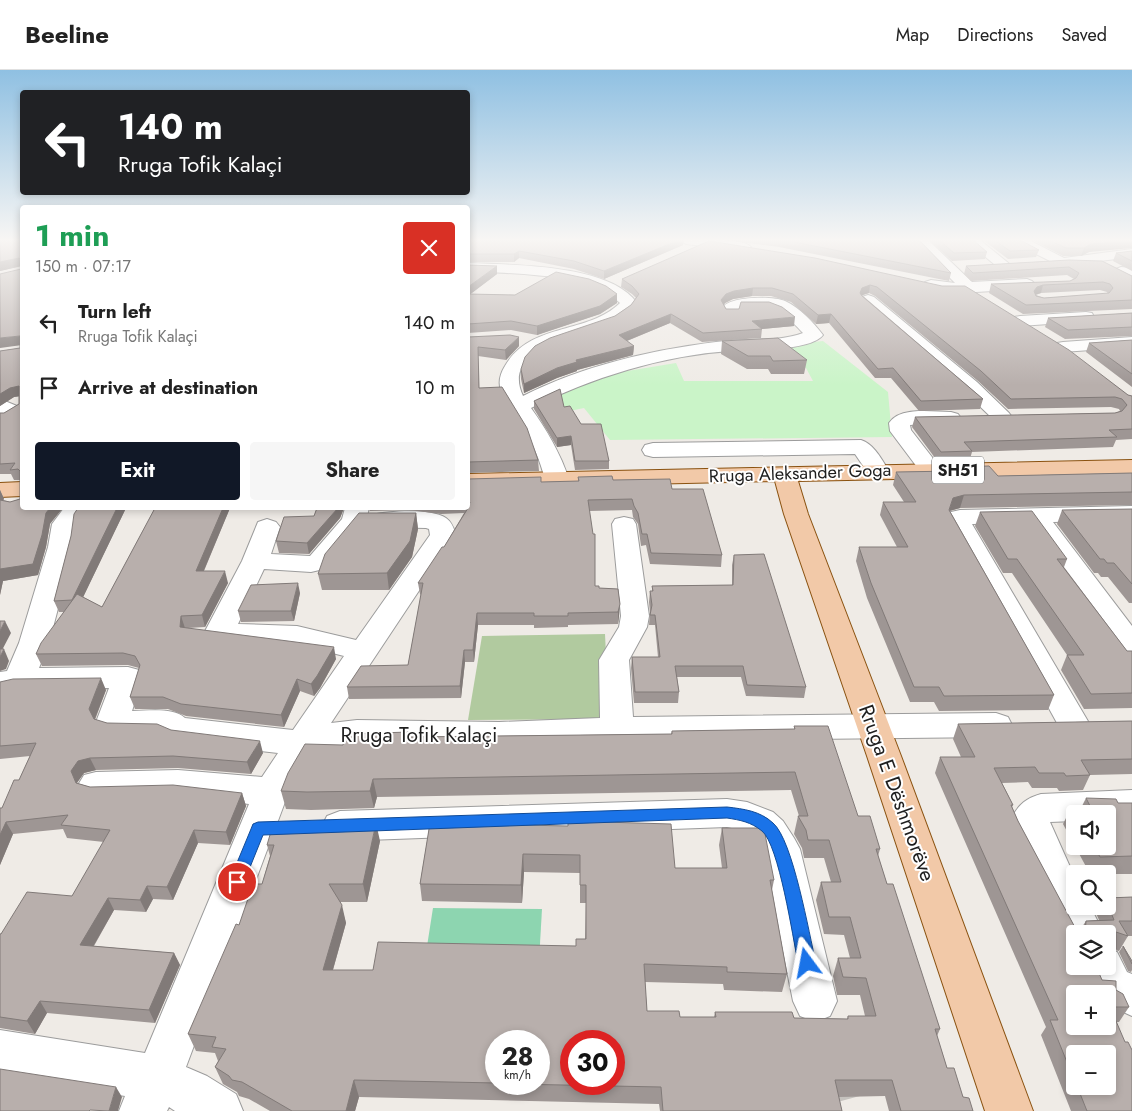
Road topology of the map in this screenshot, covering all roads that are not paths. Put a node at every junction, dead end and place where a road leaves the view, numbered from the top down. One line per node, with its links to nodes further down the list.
1 (607, 289): 12 (street)
2 (968, 289): 4 (street)
3 (868, 300): 17 (street)
4 (989, 302)
5 (731, 312): 14 (street)
6 (1004, 312): 8 (street)
7 (1104, 316): 8 (street)
8 (1020, 321): 10 (street)
9 (517, 338): 12 (street)
10 (1051, 340): 11 (street); 13 (street)
11 (1132, 342)
12 (539, 343): 14 (street)
13 (1103, 362)
14 (518, 406): 22 (street)
15 (653, 450): 18 (street)
16 (1132, 467): 17 (main road, Rruga Aleksander Goga / SH51)
17 (931, 470): 18 (main road, Rruga Aleksander Goga / SH51)
18 (878, 471): 19 (main road, Rruga Aleksander Goga / SH51)
19 (838, 472): 20 (main road, Rruga Aleksander Goga / SH51); 27 (main road)
20 (784, 474): 21 (main road, Rruga Aleksander Goga / SH51); 27 (main road, Rruga E Dëshmorëve)
21 (732, 475): 22 (main road, Rruga Aleksander Goga / SH51); 27 (main road)
22 (557, 479): 23 (main road, Rruga Aleksander Goga / SH51)
23 (470, 481)
24 (74, 510): 34 (street)
25 (1132, 513): 28 (street)
26 (355, 514): 31 (street); 33 (street)
27 (796, 514): 35 (main road, Rruga E Dëshmorëve)
28 (1034, 514): 32 (street); 35 (street, Rruga Tofik Kalaçi)
29 (624, 524): 36 (street)
30 (267, 527): 31 (street)
31 (255, 561): 33 (street)
32 (1130, 644)
33 (363, 651): 37 (street)
34 (10, 681): 37 (street)
35 (874, 727): 36 (street, Rruga Tofik Kalaçi); 49 (main road, Rruga E Dëshmorëve)
36 (617, 729): 37 (street, Rruga Tofik Kalaçi)
37 (302, 743): 39 (street)
38 (96, 786): 39 (street)
39 (270, 792): 41 (street)
40 (1132, 804): 42 (street)
41 (258, 829): 45 (street); 47 (street)
42 (1079, 925)
43 (1106, 975): 44 (street)
44 (1132, 995)
45 (816, 1001)
46 (0, 1053): 47 (street)
47 (151, 1095): 48 (street)
48 (219, 1111)
49 (1009, 1111)

